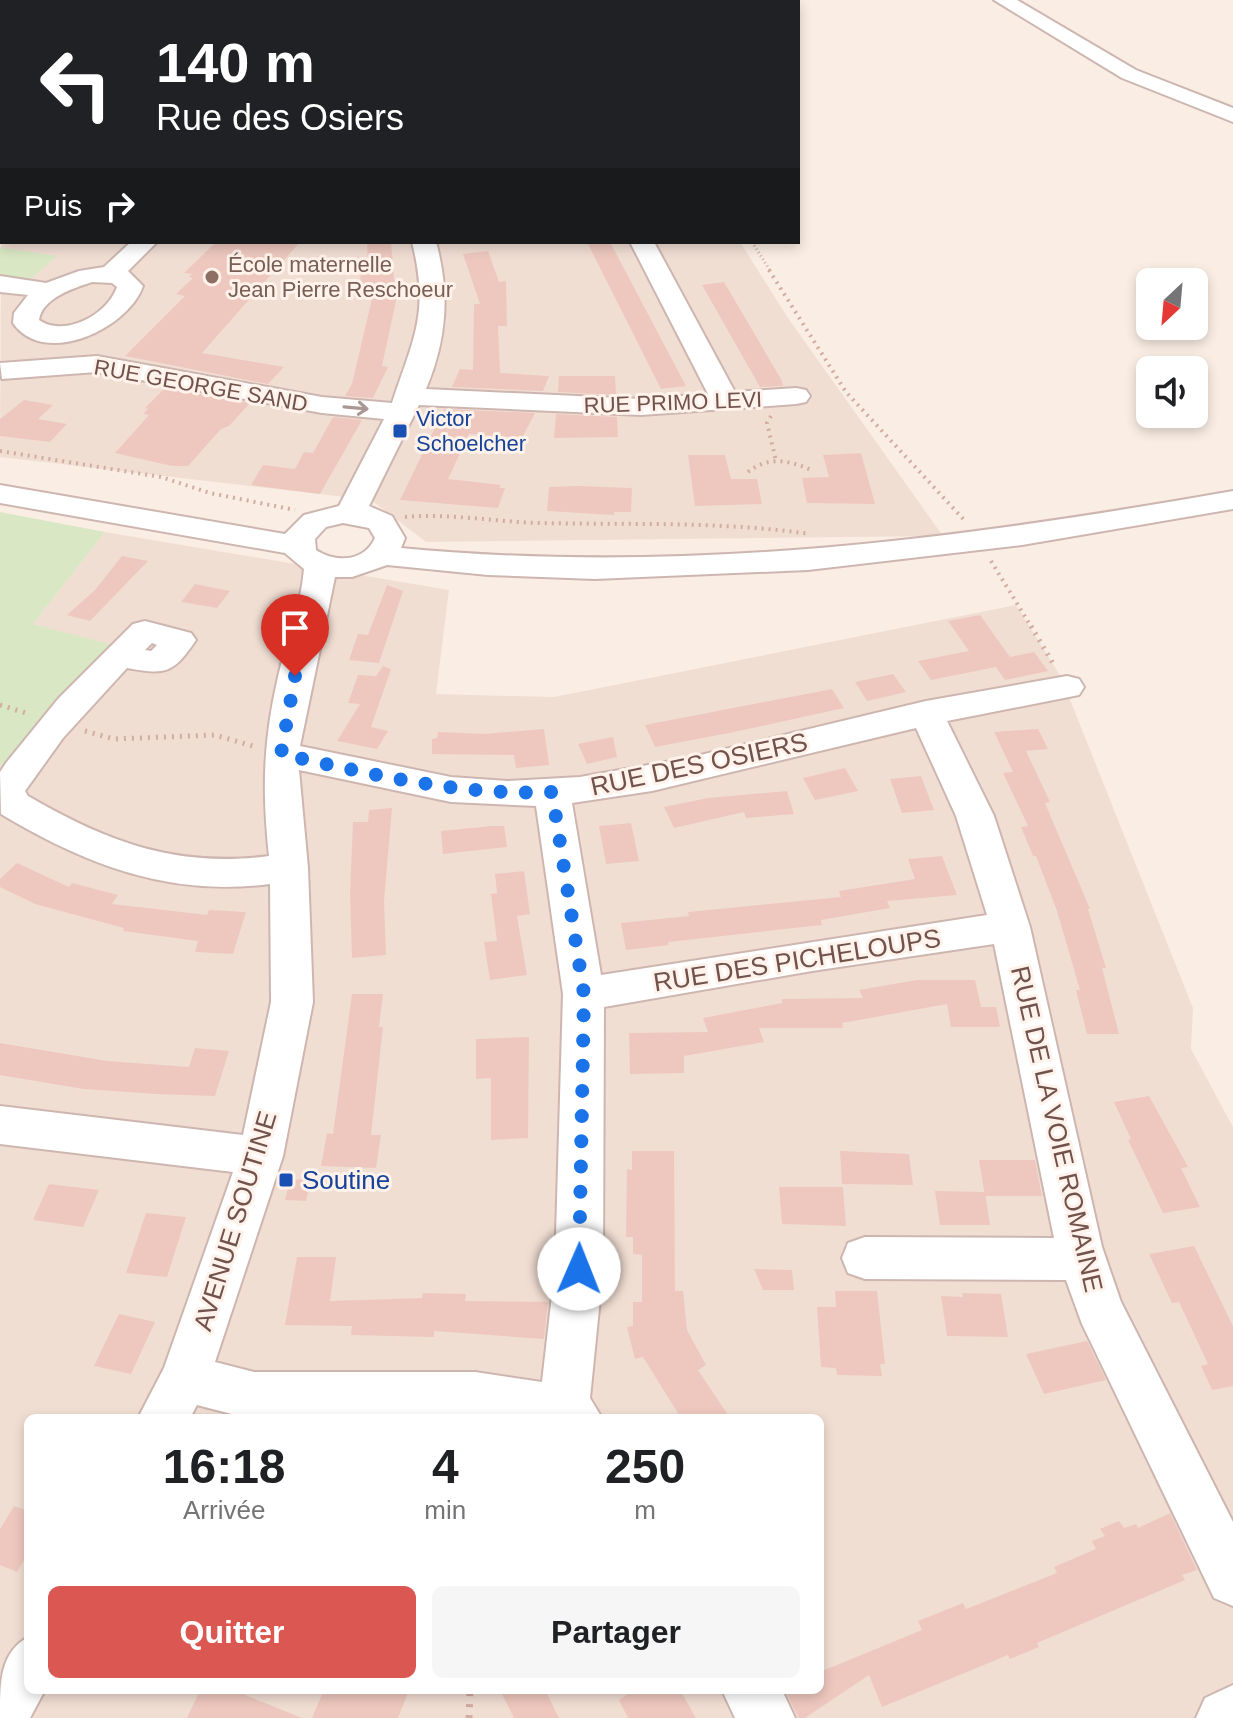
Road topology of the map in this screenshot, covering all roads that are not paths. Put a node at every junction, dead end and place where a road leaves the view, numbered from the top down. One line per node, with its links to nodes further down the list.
1 (1003, 0): 2 (street)
2 (1233, 116)
3 (143, 244): 6 (street)
4 (425, 244): 13 (street)
5 (643, 244): 12 (street)
6 (111, 274): 8 (street); 9 (street)
7 (4, 288): 8 (street)
8 (50, 291): 9 (street)
9 (45, 334): 10 (street)
10 (1, 372): 13 (street, RUE GEORGE SAND, one-way to 13)
11 (796, 396): 12 (street, RUE PRIMO LEVI)
12 (726, 402): 13 (street, RUE PRIMO LEVI)
13 (404, 404): 16 (street)
14 (0, 494): 18 (street)
15 (1233, 500): 17 (street)
16 (357, 514): 17 (street); 18 (street)
17 (372, 560): 18 (street)
18 (312, 568): 22 (street, AVENUE SOUTINE)
19 (120, 656): 24 (street)
20 (1067, 687): 21 (street, RUE DES OSIERS)
21 (926, 713): 23 (street, RUE DES OSIERS); 25 (street, RUE DE LA VOIE ROMAINE)
22 (281, 754): 23 (street, RUE DES OSIERS); 24 (street, AVENUE SOUTINE)
23 (552, 792): 26 (street)
24 (289, 868): 28 (street, AVENUE SOUTINE)
25 (1010, 927): 26 (street, RUE DES PICHELOUPS); 30 (street, RUE DE LA VOIE ROMAINE)
26 (584, 994): 32 (street)
27 (0, 1125): 28 (street)
28 (261, 1156): 31 (street, AVENUE SOUTINE)
29 (865, 1258): 30 (street)
30 (1083, 1259): 33 (street, RUE DE LA VOIE ROMAINE)
31 (174, 1398): 32 (street)
32 (571, 1414)
33 (1233, 1579)
34 (752, 1694): 36 (street)
35 (1233, 1713): 37 (street)
36 (766, 1718)
37 (1225, 1718)

